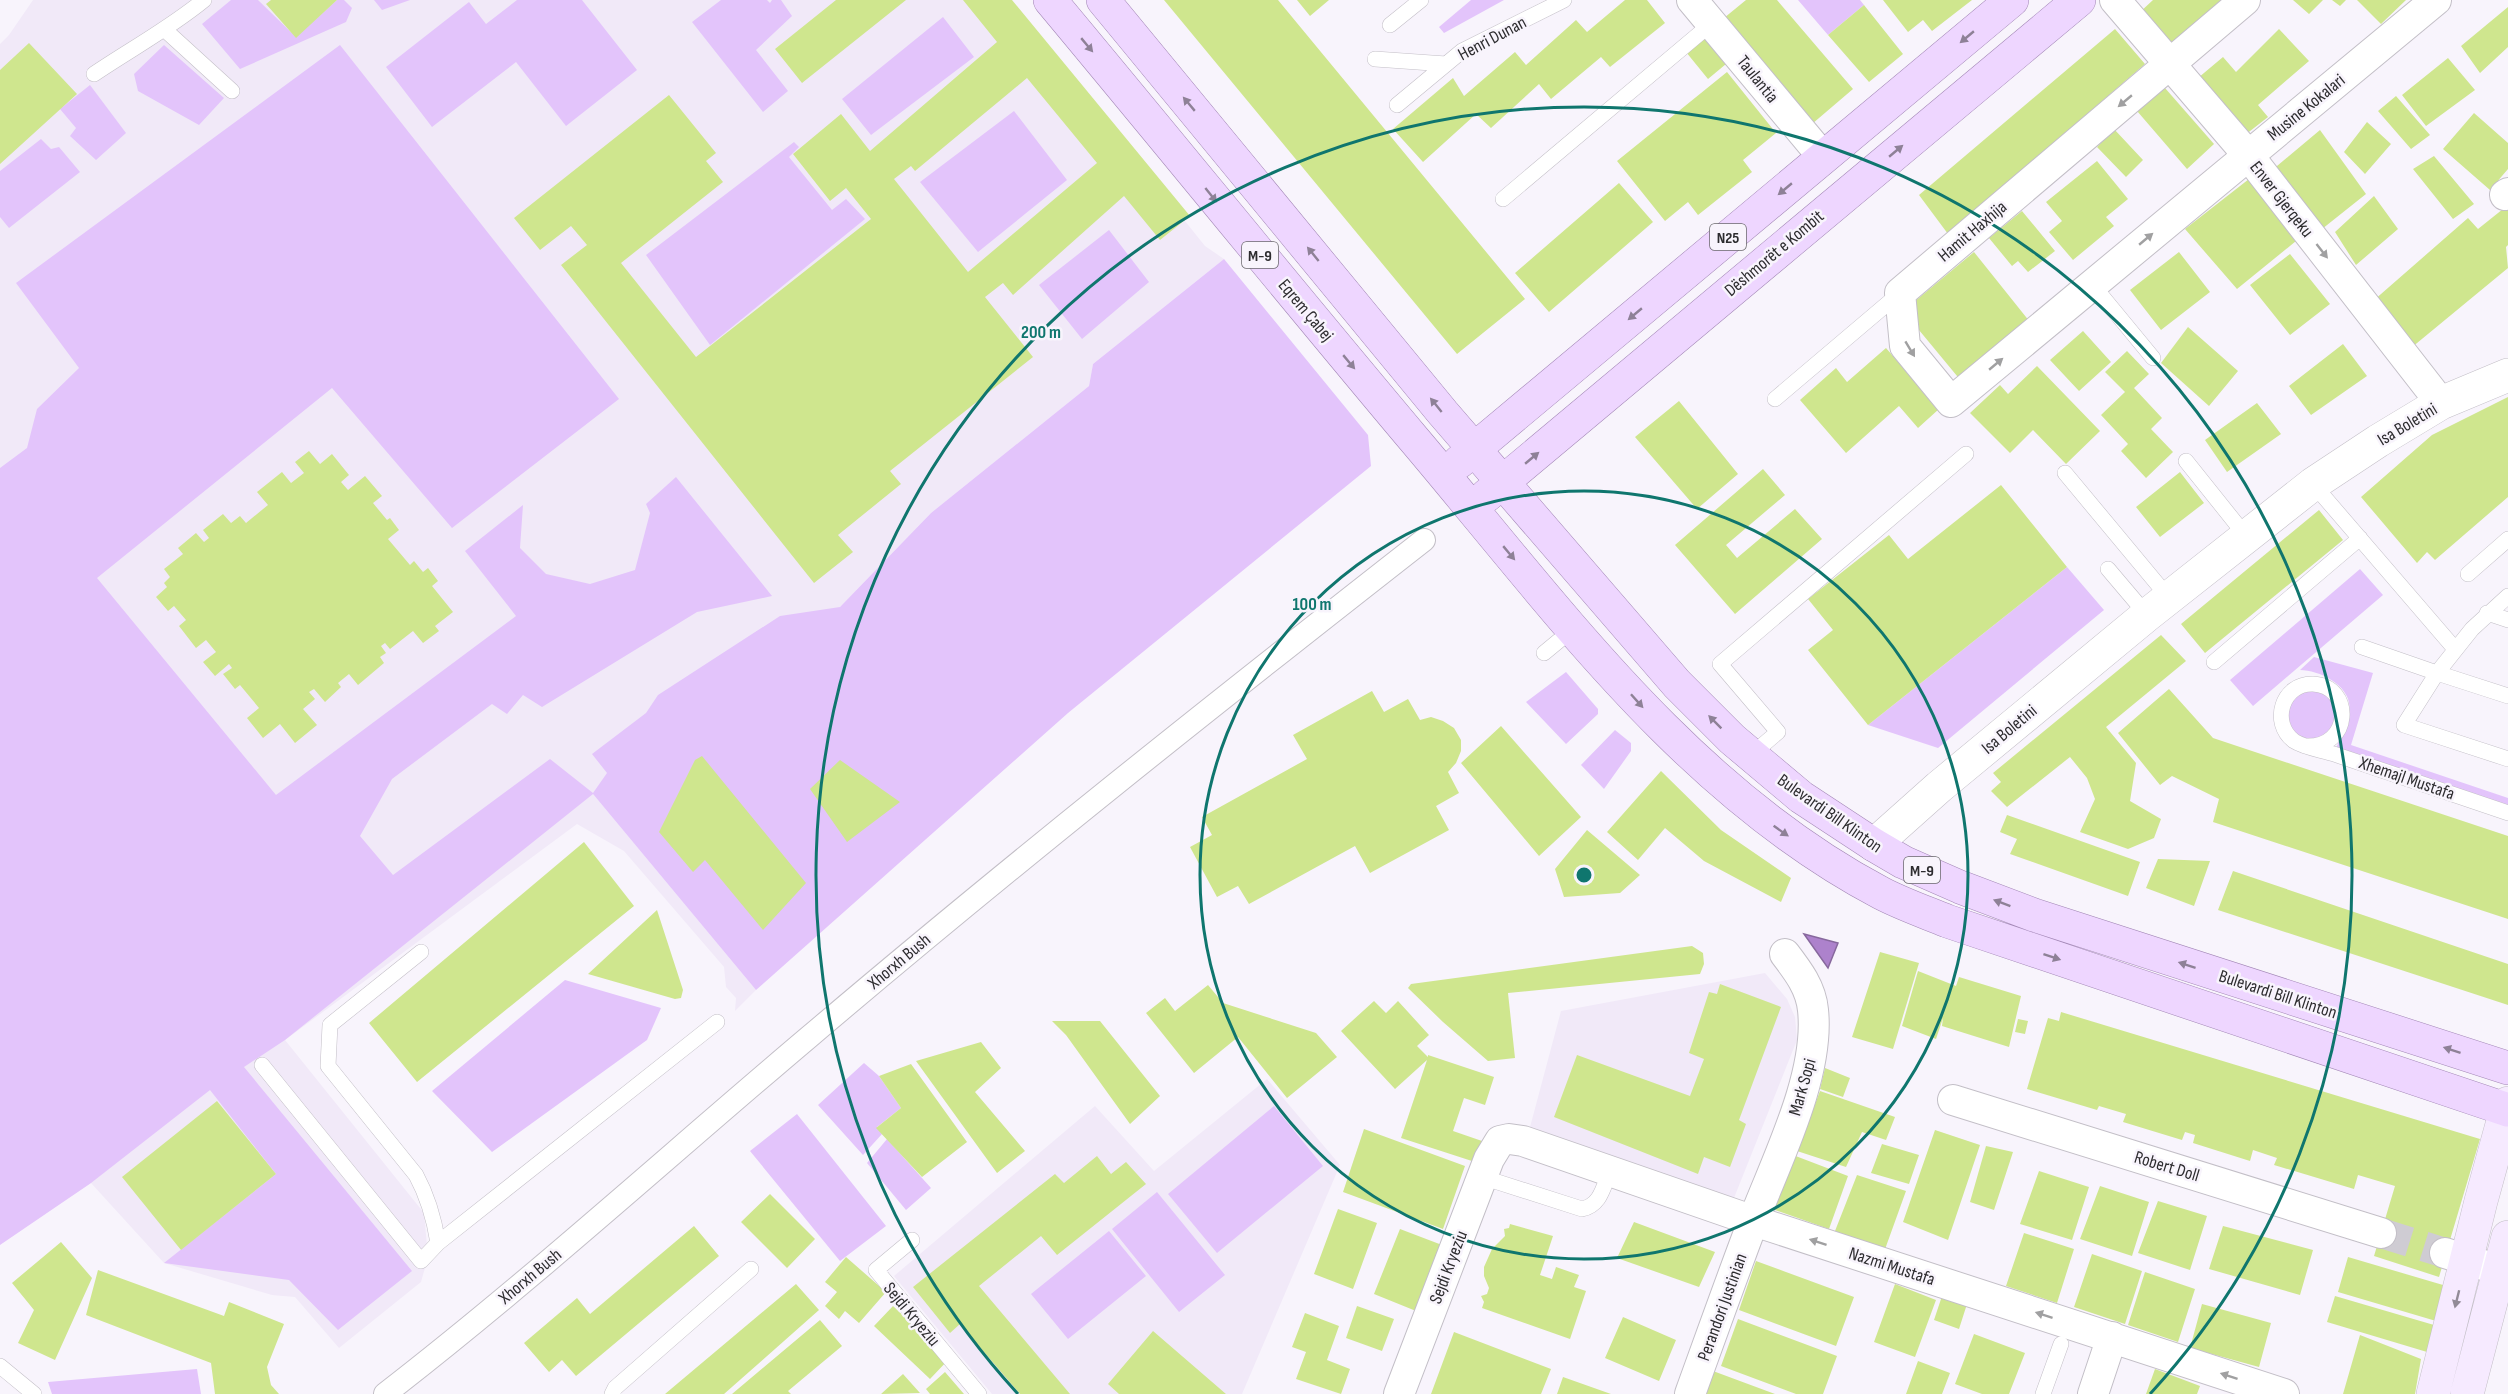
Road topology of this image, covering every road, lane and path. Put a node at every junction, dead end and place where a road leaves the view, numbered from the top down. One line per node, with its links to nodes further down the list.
1 (204, 0): 14 (lane)
2 (1050, 0): 34 (main road, Eqrem Çabej / M-9, one-way to 34)
3 (1103, 0): 30 (main road, M-9, one-way to 3)
4 (1421, 0): 13 (lane)
5 (1564, 0): 17 (lane, Henri Dunan)
6 (1692, 0): 12 (street, Taulantia)
7 (2012, 0): 22 (main road, N25, one-way to 22)
8 (2079, 0): 35 (main road, Dëshmorët e Kombit / N25, one-way to 8)
9 (2115, 0): 16 (street, Enver Gjerqeku)
10 (2245, 0): 16 (street, Hamit Haxhija)
11 (2436, 0): 21 (street, Musine Kokalari)
12 (1712, 23): 22 (street, Taulantia); 23 (lane)
13 (1390, 25)
14 (164, 29): 18 (lane); 19 (lane)
15 (1375, 59): 17 (lane)
16 (2170, 63): 21 (street, Enver Gjerqeku); 25 (street, Hamit Haxhija, one-way to 25)
17 (1446, 64): 20 (lane, Henri Dunan)
18 (94, 74)
19 (232, 92)
20 (1397, 105)
21 (2248, 155): 24 (street, Musine Kokalari, one-way to 21); 29 (street, Enver Gjerqeku, one-way to 29)
22 (1823, 157): 30 (main road, N25, one-way to 30)
23 (1503, 198)
24 (2092, 284): 25 (street, Musine Kokalari, one-way to 24); 26 (lane)
25 (1900, 293): 28 (lane, Hamit Haxhija)
26 (2153, 358)
27 (2508, 375): 29 (street, Isa Boletini)
28 (1775, 399)
29 (2441, 403): 36 (street, Isa Boletini)
30 (1475, 449): 34 (main road, N25); 35 (main road, Bulevardi Bill Klinton / M-9)
31 (1966, 454): 56 (lane)
32 (2186, 461): 38 (lane)
33 (2065, 473): 45 (lane)
34 (1444, 475): 37 (main road, Eqrem Çabej / M-9)
35 (1503, 482): 37 (main road, Dëshmorët e Kombit / N25); 56 (main road, Bulevardi Bill Klinton / M-9, one-way to 35)
36 (2313, 484): 38 (street, Isa Boletini); 39 (lane)
37 (1471, 509): 48 (main road, Bulevardi Bill Klinton / M-9, one-way to 48)
38 (2246, 536): 45 (street, Isa Boletini)
39 (2360, 538): 50 (lane); 52 (lane)
40 (2508, 539): 43 (lane)
41 (1424, 540): 82 (street, Xhorxh Bush)
42 (2108, 569): 45 (lane)
43 (2468, 574)
44 (2508, 596): 46 (lane)
45 (2158, 606): 59 (street, Isa Boletini)
46 (2487, 613): 47 (lane); 50 (lane)
47 (2508, 620)
48 (1573, 629): 51 (lane); 66 (main road, Bulevardi Bill Klinton / M-9, one-way to 66)
49 (2362, 647): 53 (lane)
50 (2455, 649): 53 (lane)
51 (1544, 653)
52 (2214, 662)
53 (2437, 673): 54 (lane); 57 (lane)
54 (2508, 696)
55 (2305, 746): 55 (lane, Xhemajl Mustafa); 58 (lane, Xhemajl Mustafa)
56 (1751, 755): 59 (main road, Bulevardi Bill Klinton / M-9)
57 (2508, 759)
58 (2508, 813)
59 (1874, 845): 64 (main road, Bulevardi Bill Klinton / M-9, one-way to 59)
60 (421, 952): 74 (lane)
61 (1785, 954): 70 (street, Mark Sopi)
62 (717, 1022): 74 (lane)
63 (262, 1065): 74 (lane)
64 (2508, 1068)
65 (1953, 1100): 71 (street, Robert Doll)
66 (2507, 1107): 75 (main road)
67 (1500, 1141): 68 (street, Nazmi Mustafa); 69 (street, Sejdi Kryeziu)
68 (1610, 1171): 69 (lane); 70 (street, Nazmi Mustafa)
69 (1482, 1177): 85 (street, Sejdi Kryeziu)
70 (1754, 1221): 78 (street, Nazmi Mustafa, one-way to 70); 86 (street, Perandori Justinian)
71 (2380, 1233)
72 (2508, 1237): 77 (main road)
73 (912, 1240): 84 (lane, Sejdi Kryeziu)
74 (438, 1243)
75 (2456, 1257): 77 (street); 90 (main road, one-way to 90)
76 (751, 1269): 83 (lane)
77 (2499, 1270): 91 (main road)
78 (2112, 1337): 88 (street); 89 (street, Nazmi Mustafa, one-way to 78)
79 (2061, 1344): 87 (lane)
80 (0, 1366): 81 (lane)
81 (34, 1394)
82 (385, 1394)
83 (612, 1394)
84 (979, 1394)
85 (1399, 1394)
86 (1690, 1394)
87 (2043, 1394)
88 (2093, 1394)
89 (2284, 1394)
90 (2433, 1394)
91 (2467, 1394)

